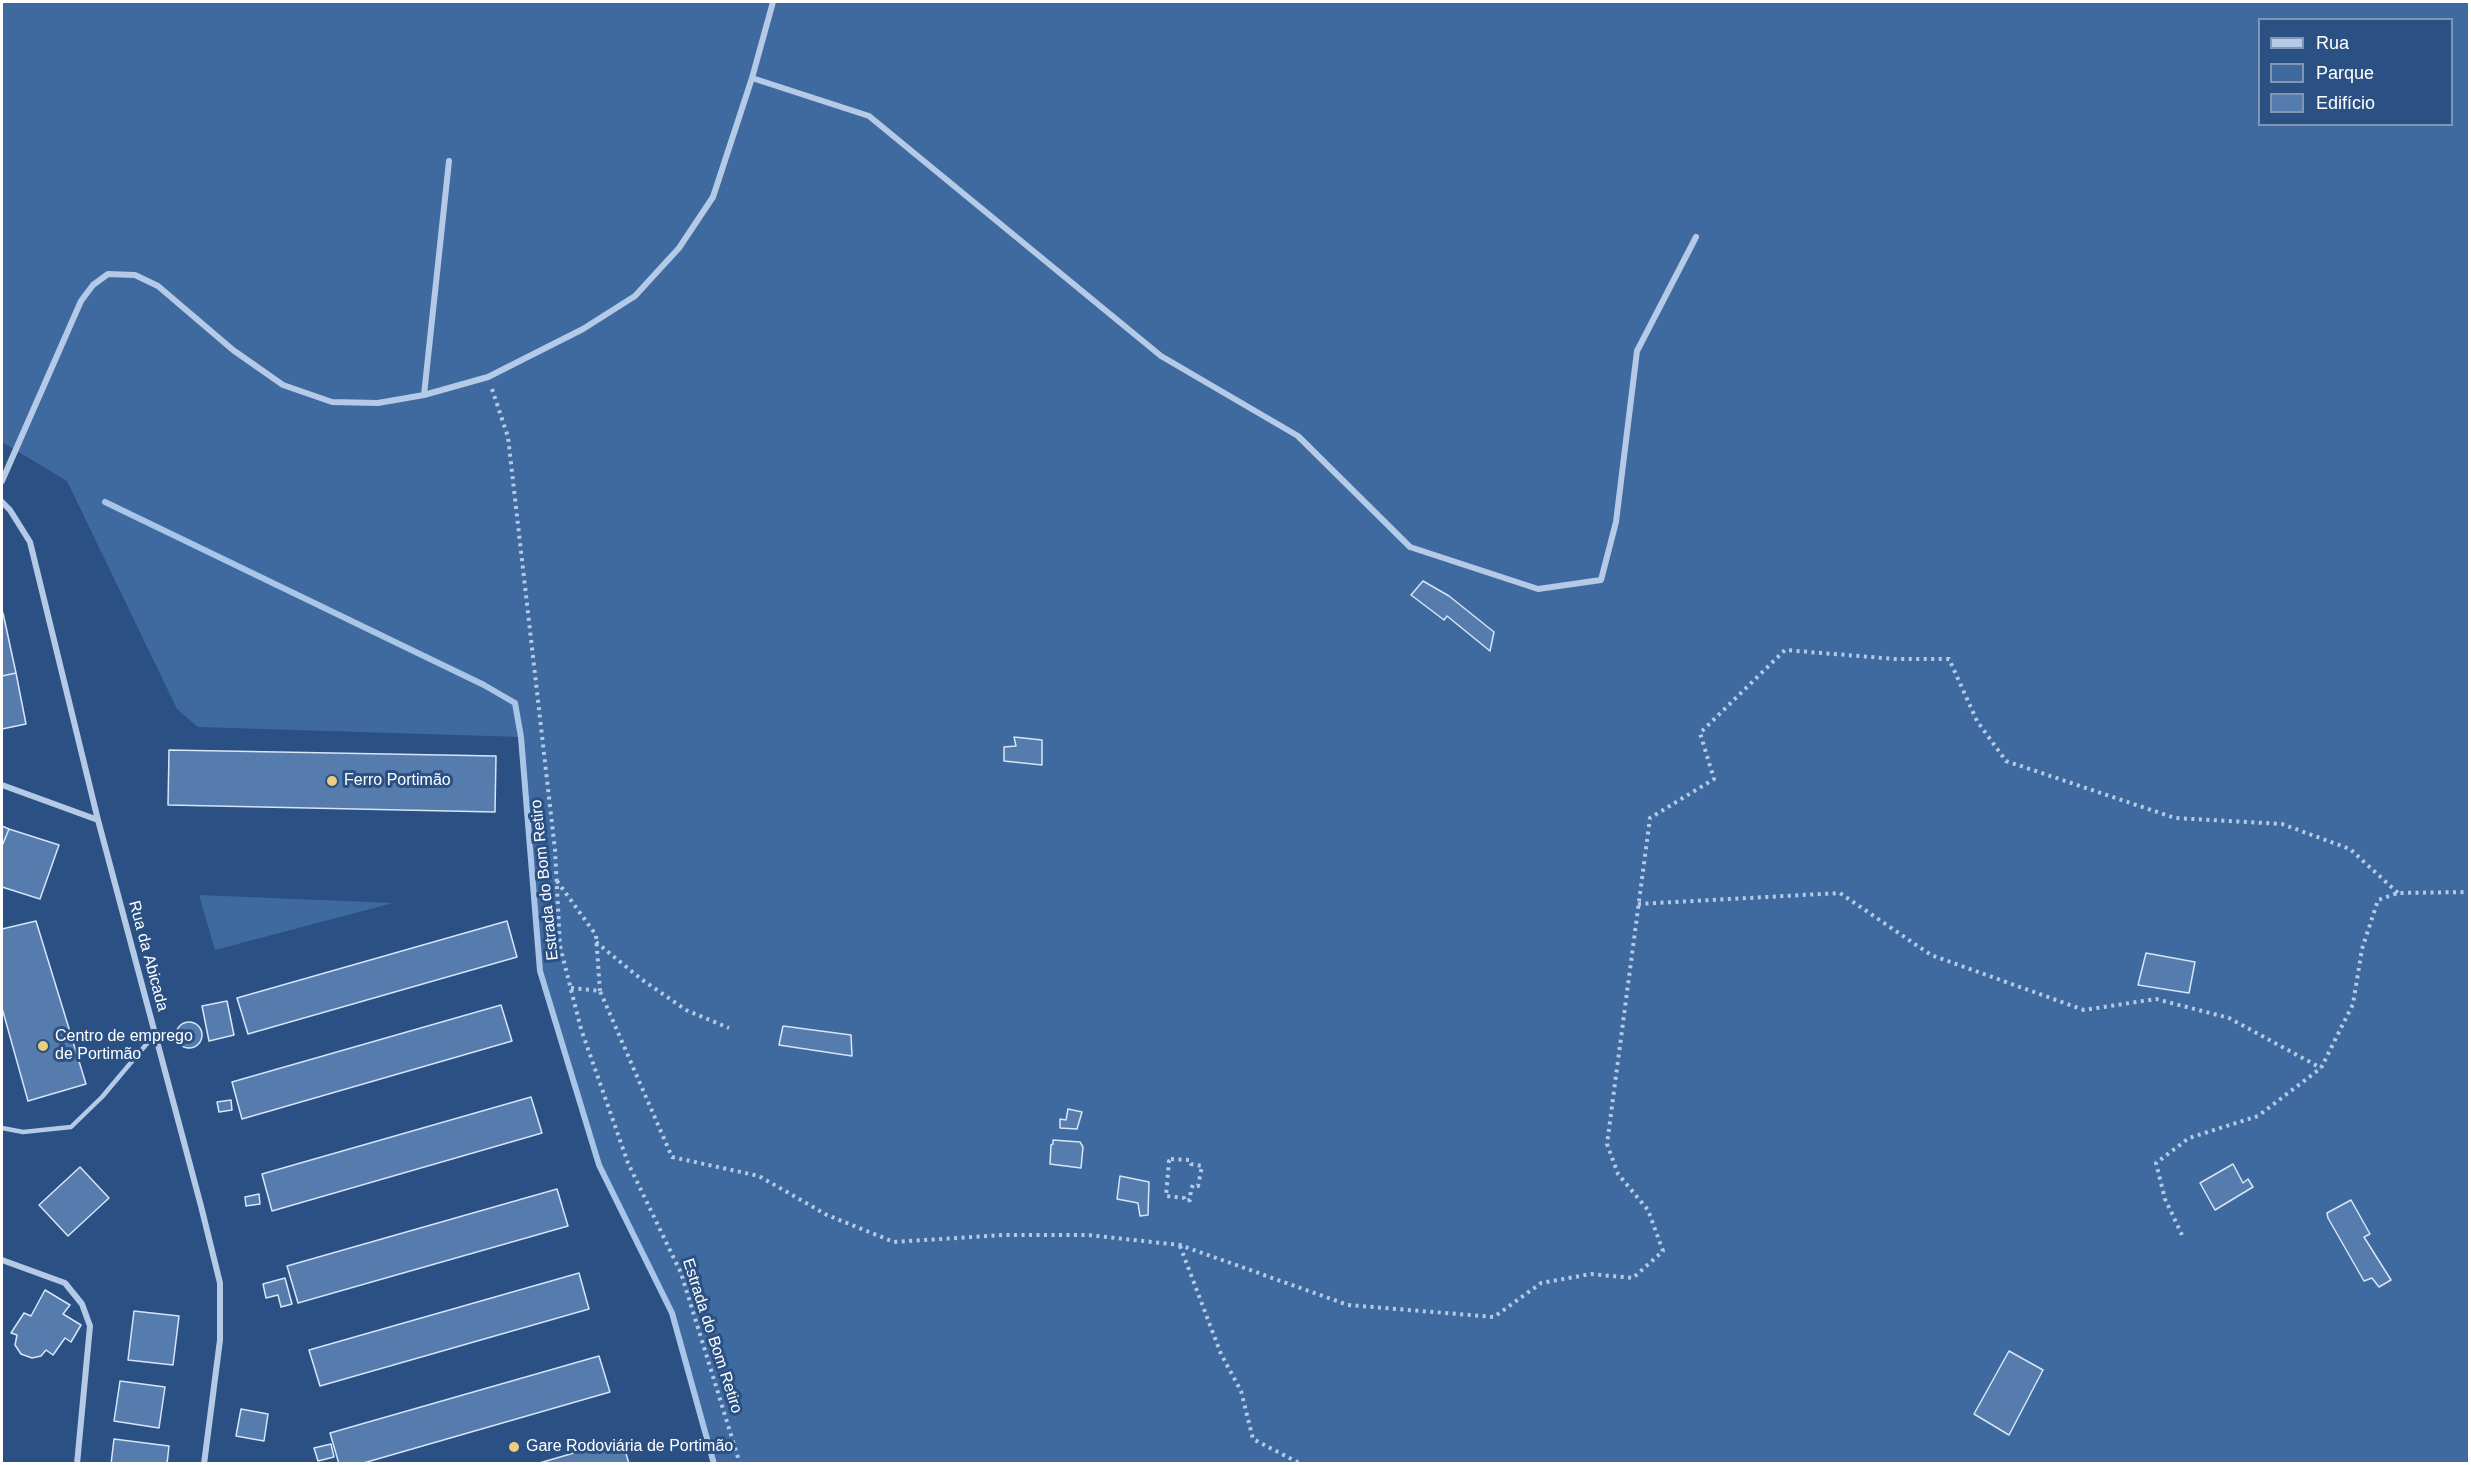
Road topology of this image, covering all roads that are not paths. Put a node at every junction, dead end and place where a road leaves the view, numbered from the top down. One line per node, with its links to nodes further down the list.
1 (773, 2): 2 (street)
2 (752, 78): 4 (street); 5 (street)
3 (449, 161): 5 (street)
4 (1696, 237)
5 (424, 395): 6 (street)
6 (2, 482)
7 (2, 502): 9 (street, Rua da Abicada)
8 (2, 785): 9 (street)
9 (98, 820): 10 (street, Rua da Abicada)
10 (155, 1034): 11 (lane); 14 (street, Rua da Abicada)
11 (2, 1128)
12 (2, 1260): 13 (street)
13 (77, 1464)
14 (204, 1464)

